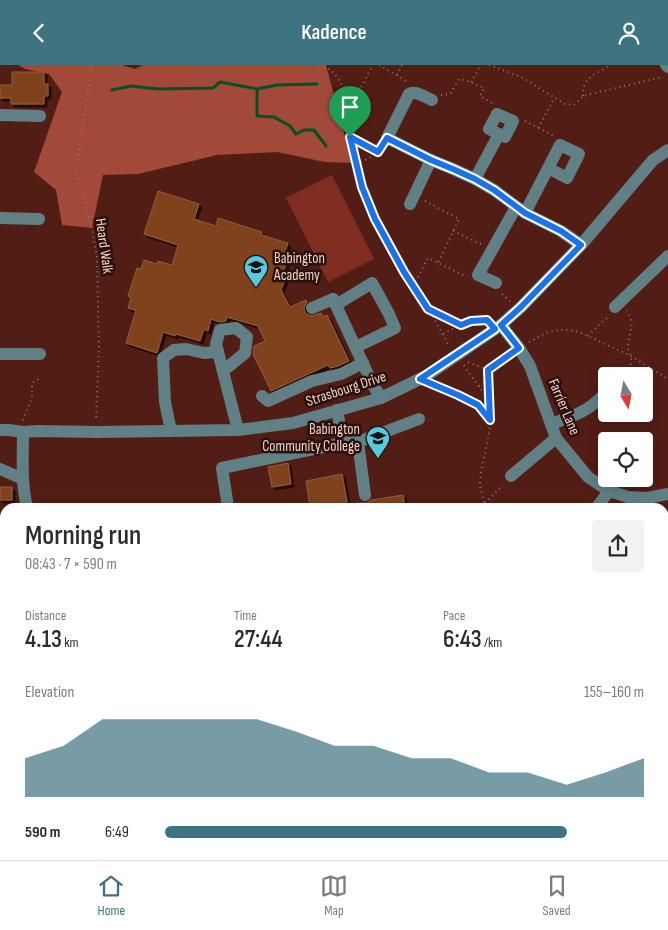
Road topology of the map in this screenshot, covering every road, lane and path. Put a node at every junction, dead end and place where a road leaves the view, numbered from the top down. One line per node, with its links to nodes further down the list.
1 (92, 65): 84 (path, Heard Walk)
2 (319, 65): 16 (path)
3 (373, 65): 16 (path)
4 (379, 65): 10 (path)
5 (402, 65): 10 (path)
6 (480, 65): 11 (path)
7 (489, 65): 14 (path)
8 (609, 65): 13 (path)
9 (665, 70): 13 (path)
10 (397, 75): 12 (path)
11 (472, 82): 15 (path); 17 (path)
12 (411, 92): 15 (street); 24 (street)
13 (584, 96): 14 (path)
14 (555, 97): 21 (path)
15 (432, 100)
16 (349, 109): 23 (path)
17 (497, 114): 20 (street); 22 (street)
18 (0, 115): 19 (street)
19 (40, 116)
20 (513, 121): 21 (path); 22 (street)
21 (538, 128): 25 (path)
22 (499, 134): 31 (street)
23 (350, 137): 27 (path); 29 (path)
24 (387, 138): 27 (path); 28 (street)
25 (560, 145): 30 (street); 30 (street)
26 (668, 150): 37 (street, Strasbourg Drive)
27 (378, 152): 29 (path)
28 (431, 160): 31 (street); 32 (street)
29 (356, 164): 43 (path)
30 (548, 168): 33 (street)
31 (475, 179): 33 (street)
32 (412, 200): 36 (path)
33 (521, 210): 37 (street); 38 (street)
34 (0, 218): 35 (street)
35 (39, 219)
36 (454, 231): 38 (path); 40 (path)
37 (581, 245): 51 (street, Strasbourg Drive)
38 (492, 249): 41 (street)
39 (668, 256): 49 (street)
40 (438, 263): 41 (path); 43 (path)
41 (478, 275): 42 (street)
42 (496, 283)
43 (413, 286): 48 (path)
44 (504, 295): 46 (path)
45 (334, 300): 47 (street); 55 (street); 55 (street)
46 (511, 302)
47 (312, 308)
48 (428, 309): 50 (path); 52 (path)
49 (616, 310): 53 (path); 61 (path)
50 (461, 325): 51 (path); 52 (path)
51 (498, 327): 57 (street, Farrier Lane); 58 (street, Strasbourg Drive)
52 (443, 334): 54 (path)
53 (587, 336): 57 (path); 61 (path)
54 (448, 344)
55 (356, 347): 62 (street)
56 (217, 348): 66 (street); 66 (street); 82 (street)
57 (519, 348): 65 (path); 79 (street, Farrier Lane)
58 (459, 353): 65 (path); 68 (street, Strasbourg Drive)
59 (0, 354): 60 (street)
60 (40, 354)
61 (630, 356): 64 (path); 69 (path)
62 (363, 363): 72 (street); 73 (street)
63 (464, 365): 71 (path)
64 (629, 367)
65 (488, 370): 70 (path)
66 (223, 371): 81 (street)
67 (40, 378): 83 (path)
68 (420, 379): 73 (street, Strasbourg Drive); 78 (path)
69 (668, 379)
70 (489, 380): 71 (path); 76 (path)
71 (479, 386): 76 (path)
72 (262, 396)
73 (381, 398): 75 (street, Strasbourg Drive)
74 (598, 402): 79 (street)
75 (337, 410): 81 (street, Strasbourg Drive); 87 (street)
76 (490, 416): 78 (path)
77 (419, 419): 86 (street)
78 (490, 420): 96 (path)
79 (551, 424): 85 (street, Farrier Lane)
80 (0, 429): 83 (street, Strasbourg Drive)
81 (238, 429): 82 (street, Strasbourg Drive)
82 (170, 431): 84 (street, Strasbourg Drive)
83 (20, 432): 84 (street, Strasbourg Drive); 90 (street)
84 (96, 432)
85 (556, 438): 89 (street); 91 (street, Farrier Lane)
86 (358, 442): 87 (street); 93 (street)
87 (343, 443): 95 (street)
88 (0, 469): 90 (street)
89 (511, 476): 97 (path)
90 (23, 479): 94 (street)
91 (609, 491): 92 (street, Farrier Lane); 98 (street)
92 (668, 494)
93 (365, 495)
94 (26, 503)
95 (227, 503)
96 (484, 503)
97 (488, 503)
98 (600, 503)

